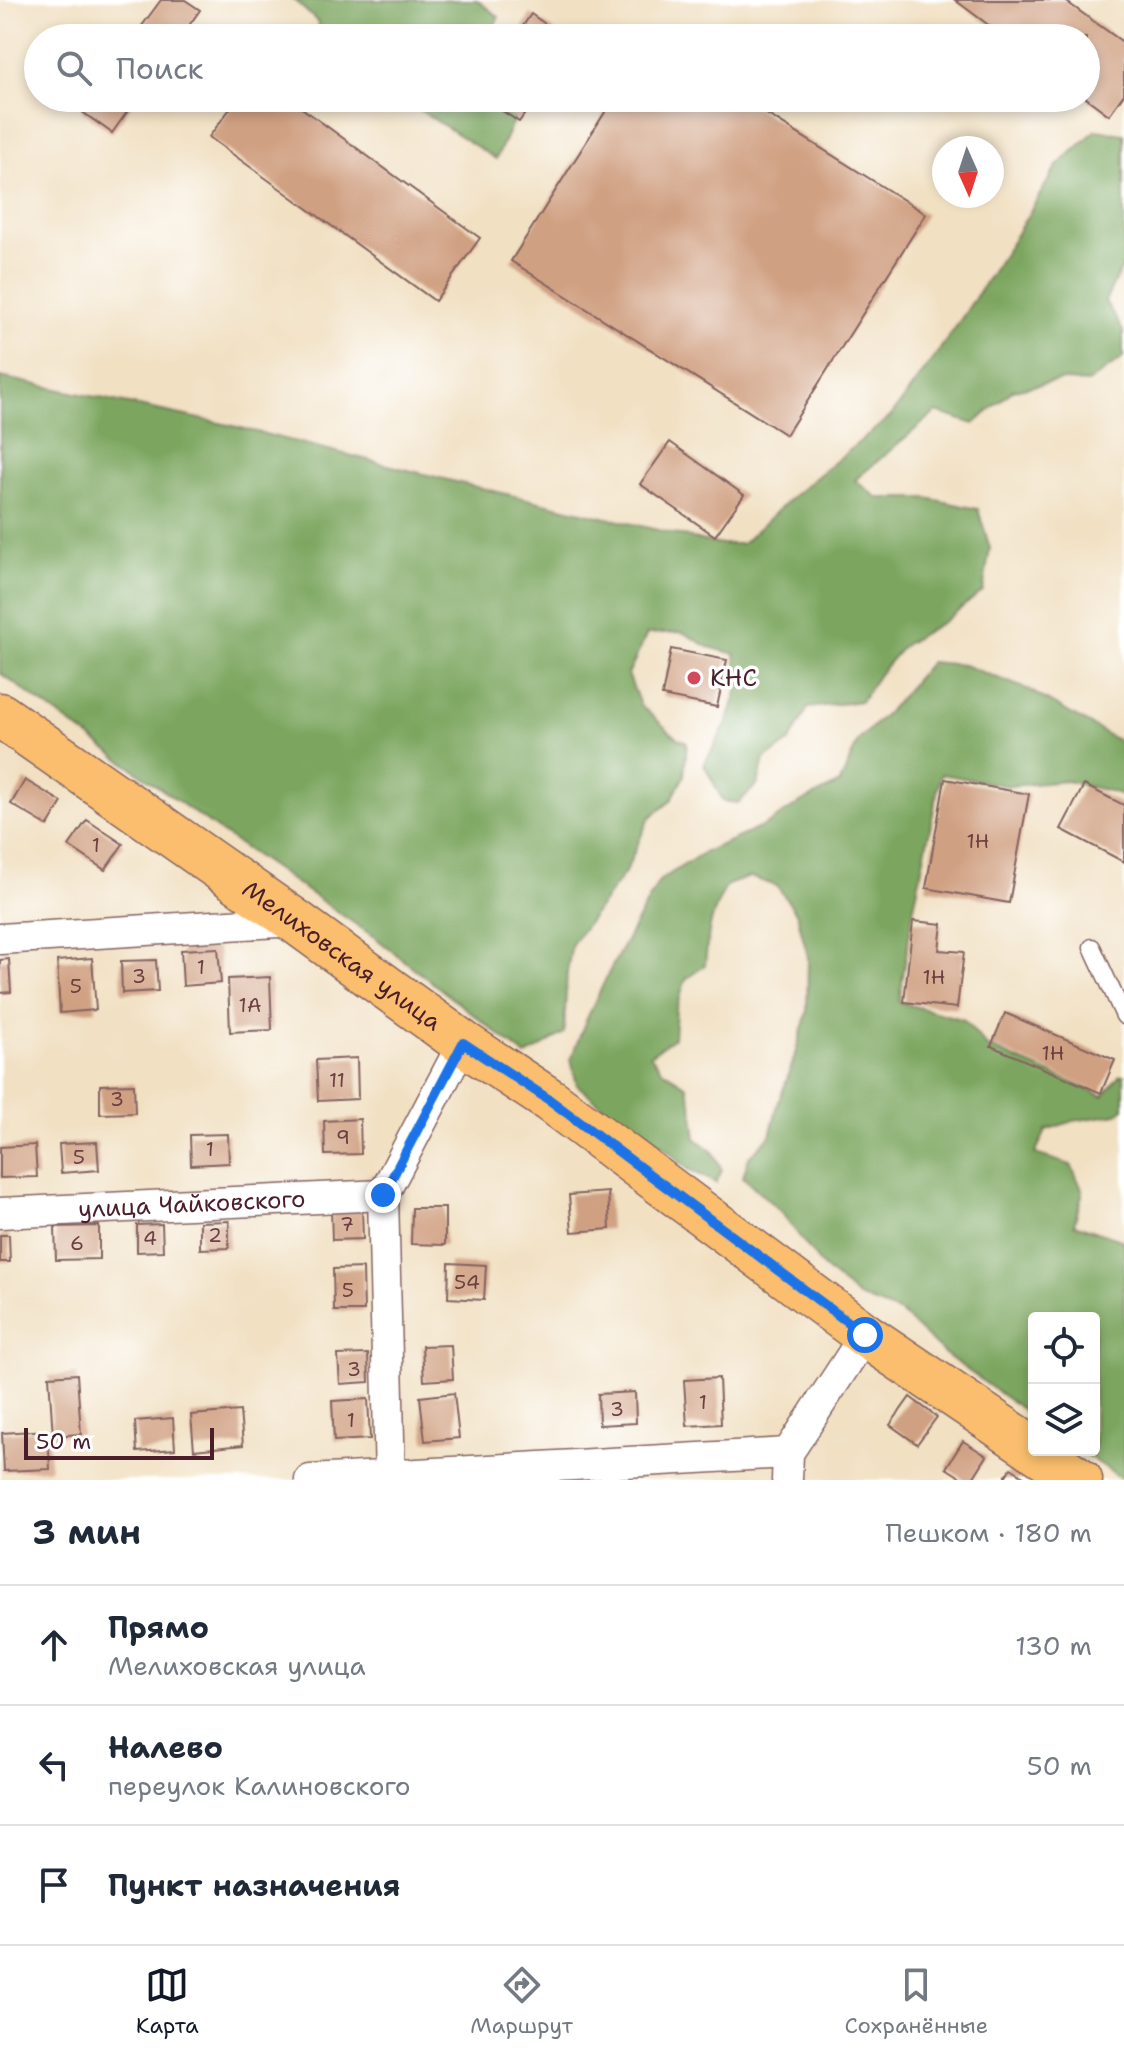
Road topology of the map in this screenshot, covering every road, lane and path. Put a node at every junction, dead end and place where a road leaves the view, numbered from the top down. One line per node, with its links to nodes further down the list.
1 (0, 715): 2 (main road, Мелиховская улица)
2 (295, 921): 3 (street); 6 (main road, Мелиховская улица)
3 (0, 939)
4 (1092, 947): 5 (lane)
5 (1124, 1016)
6 (463, 1043): 7 (street); 9 (main road, Мелиховская улица)
7 (383, 1195): 8 (street, улица Чайковского); 13 (street)
8 (0, 1213)
9 (865, 1335): 10 (main road, Мелиховская улица); 12 (street)
10 (1028, 1445)
11 (1044, 1456): 15 (main road, Мелиховская улица)
12 (788, 1467): 13 (street)
13 (390, 1478): 14 (street)
14 (310, 1480)
15 (1080, 1480)

